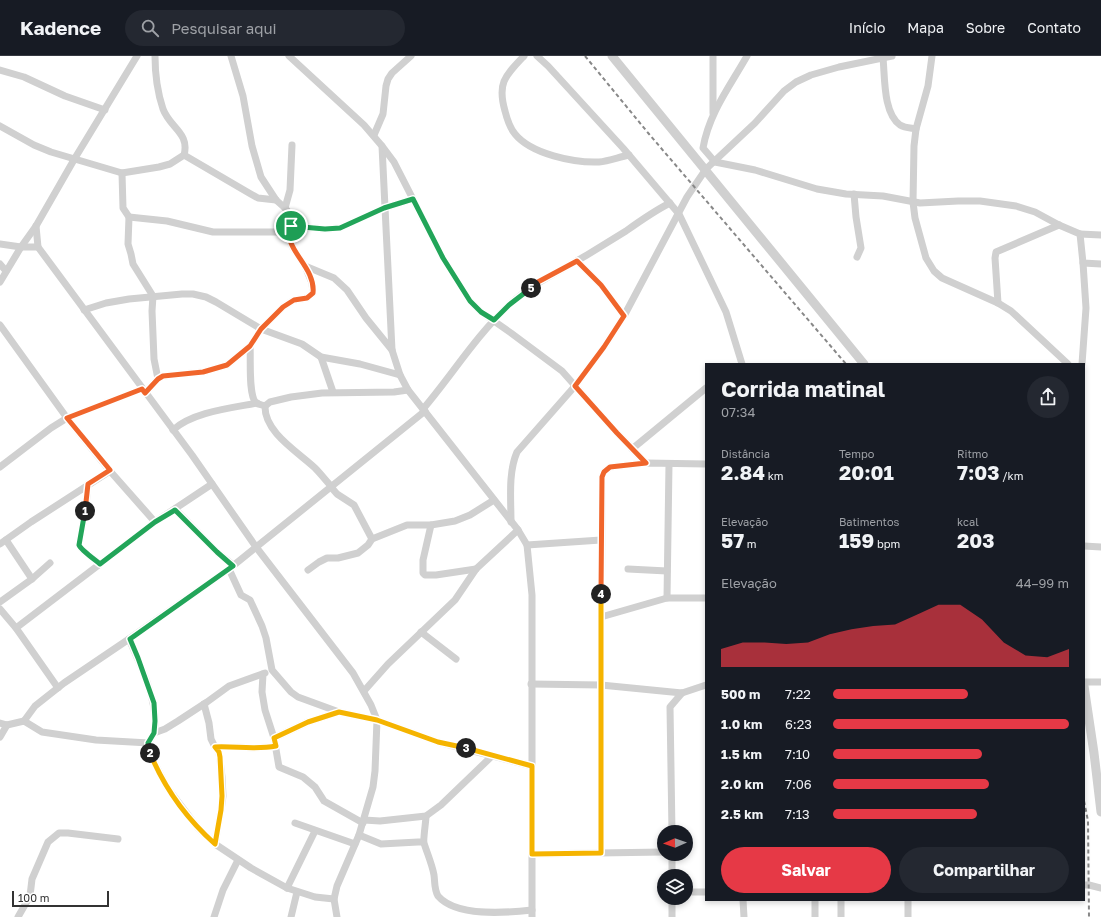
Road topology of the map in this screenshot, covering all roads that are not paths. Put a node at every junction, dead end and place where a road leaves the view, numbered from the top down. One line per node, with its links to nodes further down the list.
1 (137, 56): 16 (street)
2 (155, 56): 23 (street)
3 (231, 56): 31 (street)
4 (289, 56): 20 (street)
5 (411, 56): 20 (street)
6 (524, 56): 24 (street)
7 (537, 56): 24 (street)
8 (612, 56): 27 (street)
9 (714, 56): 17 (street)
10 (747, 56): 17 (street)
11 (892, 56): 14 (street)
12 (932, 56): 19 (street)
13 (870, 58): 14 (street); 26 (street)
14 (883, 58): 19 (street)
15 (0, 70): 16 (street)
16 (105, 110): 25 (street)
17 (713, 114): 26 (street)
18 (0, 126): 25 (street)
19 (916, 129): 32 (street)
20 (374, 135): 22 (street)
21 (292, 145): 34 (street)
22 (382, 146): 30 (street); 35 (street)
23 (184, 155): 28 (street); 31 (street)
24 (629, 155): 33 (street)
25 (75, 158): 28 (street); 39 (street)
26 (715, 162): 27 (street); 29 (street)
27 (706, 170): 36 (street); 65 (street)
28 (122, 173): 37 (street)
29 (854, 194): 32 (street); 46 (street)
30 (413, 199): 35 (street); 58 (street)
31 (276, 200): 34 (street)
32 (913, 202): 38 (street); 55 (street)
33 (670, 203): 36 (street); 47 (street)
34 (285, 208): 40 (street)
35 (384, 208): 40 (street); 62 (street)
36 (679, 214): 57 (street); 64 (street)
37 (129, 217): 40 (street); 54 (street)
38 (1059, 225): 41 (street); 55 (street)
39 (36, 226): 44 (street); 45 (street)
40 (290, 229): 51 (street)
41 (1080, 234): 42 (street); 48 (street)
42 (1101, 235)
43 (0, 244): 44 (street)
44 (21, 247): 45 (street); 52 (street)
45 (38, 247): 56 (street)
46 (857, 257)
47 (577, 261): 57 (street); 58 (street)
48 (1084, 263): 50 (street); 67 (street)
49 (0, 264): 52 (street)
50 (1101, 264)
51 (305, 266): 60 (street); 62 (street)
52 (6, 271): 53 (street)
53 (0, 282)
54 (153, 296): 56 (street); 60 (street); 69 (street)
55 (998, 303): 66 (street)
56 (84, 310): 73 (street)
57 (624, 316): 70 (street)
58 (494, 320): 70 (street); 77 (street)
59 (0, 324): 78 (street)
60 (261, 329): 61 (street); 63 (street)
61 (250, 346): 69 (street); 75 (street)
62 (392, 350): 68 (street)
63 (321, 357): 68 (street); 74 (street)
64 (741, 363)
65 (863, 363)
66 (1067, 363)
67 (1082, 363)
68 (400, 375): 72 (street)
69 (158, 379): 73 (street)
70 (575, 386): 80 (street); 92 (street)
71 (705, 389): 80 (street)
72 (408, 390): 74 (street); 77 (street)
73 (144, 391): 78 (street); 79 (street)
74 (333, 392): 76 (street)
75 (256, 403): 76 (street); 79 (street)
76 (265, 406): 88 (street)
77 (424, 410): 88 (street); 89 (street)
78 (67, 418): 84 (street); 85 (street)
79 (173, 430): 87 (street)
80 (632, 449): 81 (street)
81 (646, 463): 82 (street); 97 (street)
82 (669, 464): 83 (street); 109 (street)
83 (705, 464)
84 (0, 467)
85 (110, 470): 86 (street); 91 (street)
86 (88, 484): 96 (street); 104 (street)
87 (212, 484): 90 (street); 101 (street)
88 (331, 487): 95 (street); 101 (street)
89 (494, 500): 92 (street); 93 (street)
90 (175, 510): 91 (street); 105 (street)
91 (155, 522): 104 (street)
92 (511, 522): 94 (street)
93 (432, 525): 95 (street); 106 (street)
94 (518, 530): 99 (street); 106 (street)
95 (372, 539): 108 (street)
96 (6, 540): 98 (street); 110 (street)
97 (601, 540): 99 (street); 115 (street)
98 (0, 544)
99 (527, 544): 124 (street)
100 (1085, 546): 102 (street)
101 (256, 547): 105 (street); 128 (street)
102 (1101, 547)
103 (50, 562): 110 (street)
104 (100, 564): 116 (street)
105 (231, 567): 118 (street); 120 (street)
106 (476, 569): 117 (street)
107 (628, 569): 109 (street)
108 (308, 570)
109 (667, 571): 111 (street)
110 (32, 579): 113 (street)
111 (667, 598): 112 (street); 115 (street)
112 (705, 598)
113 (0, 602)
114 (0, 608): 116 (street)
115 (601, 617): 125 (street)
116 (16, 628): 127 (street)
117 (421, 632): 119 (street); 128 (street)
118 (130, 639): 127 (street); 136 (street)
119 (456, 659)
120 (272, 670): 121 (street); 132 (street)
121 (263, 674): 131 (street); 138 (street)
122 (1085, 682): 123 (street)
123 (1101, 682)
124 (531, 684): 125 (street); 143 (street)
125 (601, 685): 129 (street); 156 (street)
126 (705, 685): 129 (street)
127 (58, 688): 134 (street)
128 (364, 691): 133 (street)
129 (682, 692): 148 (street)
130 (1085, 693): 144 (street)
131 (204, 704): 136 (street); 141 (street)
132 (339, 712): 133 (street); 138 (street)
133 (377, 720): 142 (street); 146 (street)
134 (24, 721): 135 (street); 139 (street)
135 (3, 724): 137 (street)
136 (154, 733): 139 (street)
137 (0, 737)
138 (274, 738): 140 (street)
139 (148, 743): 153 (street)
140 (276, 746): 141 (street); 146 (street)
141 (215, 747): 153 (street)
142 (492, 756): 143 (street); 145 (street)
143 (532, 766): 157 (street)
144 (1101, 812)
145 (426, 816): 146 (street); 152 (street)
146 (363, 822): 150 (street)
147 (295, 823): 149 (street)
148 (672, 825)
149 (315, 831): 154 (street); 160 (street)
150 (359, 835): 152 (street); 154 (street)
151 (118, 839): 173 (street)
152 (423, 842): 172 (street)
153 (215, 844): 158 (street)
154 (355, 844): 165 (street)
155 (657, 852): 156 (street)
156 (601, 853): 157 (street)
157 (532, 854): 171 (street)
158 (238, 860): 160 (street); 174 (street)
159 (1085, 885): 161 (street)
160 (288, 888): 162 (street)
161 (1101, 888)
162 (297, 892): 165 (street); 175 (street)
163 (693, 892): 164 (street)
164 (705, 892)
165 (334, 899): 176 (street)
166 (743, 901): 178 (street)
167 (815, 901): 179 (street)
168 (840, 901): 180 (street)
169 (908, 901): 181 (street)
170 (672, 905): 177 (street)
171 (532, 914): 172 (street)
172 (462, 915)
173 (18, 917)
174 (213, 917)
175 (290, 917)
176 (336, 917)
177 (672, 917)
178 (744, 917)
179 (815, 917)
180 (841, 917)
181 (908, 917)

